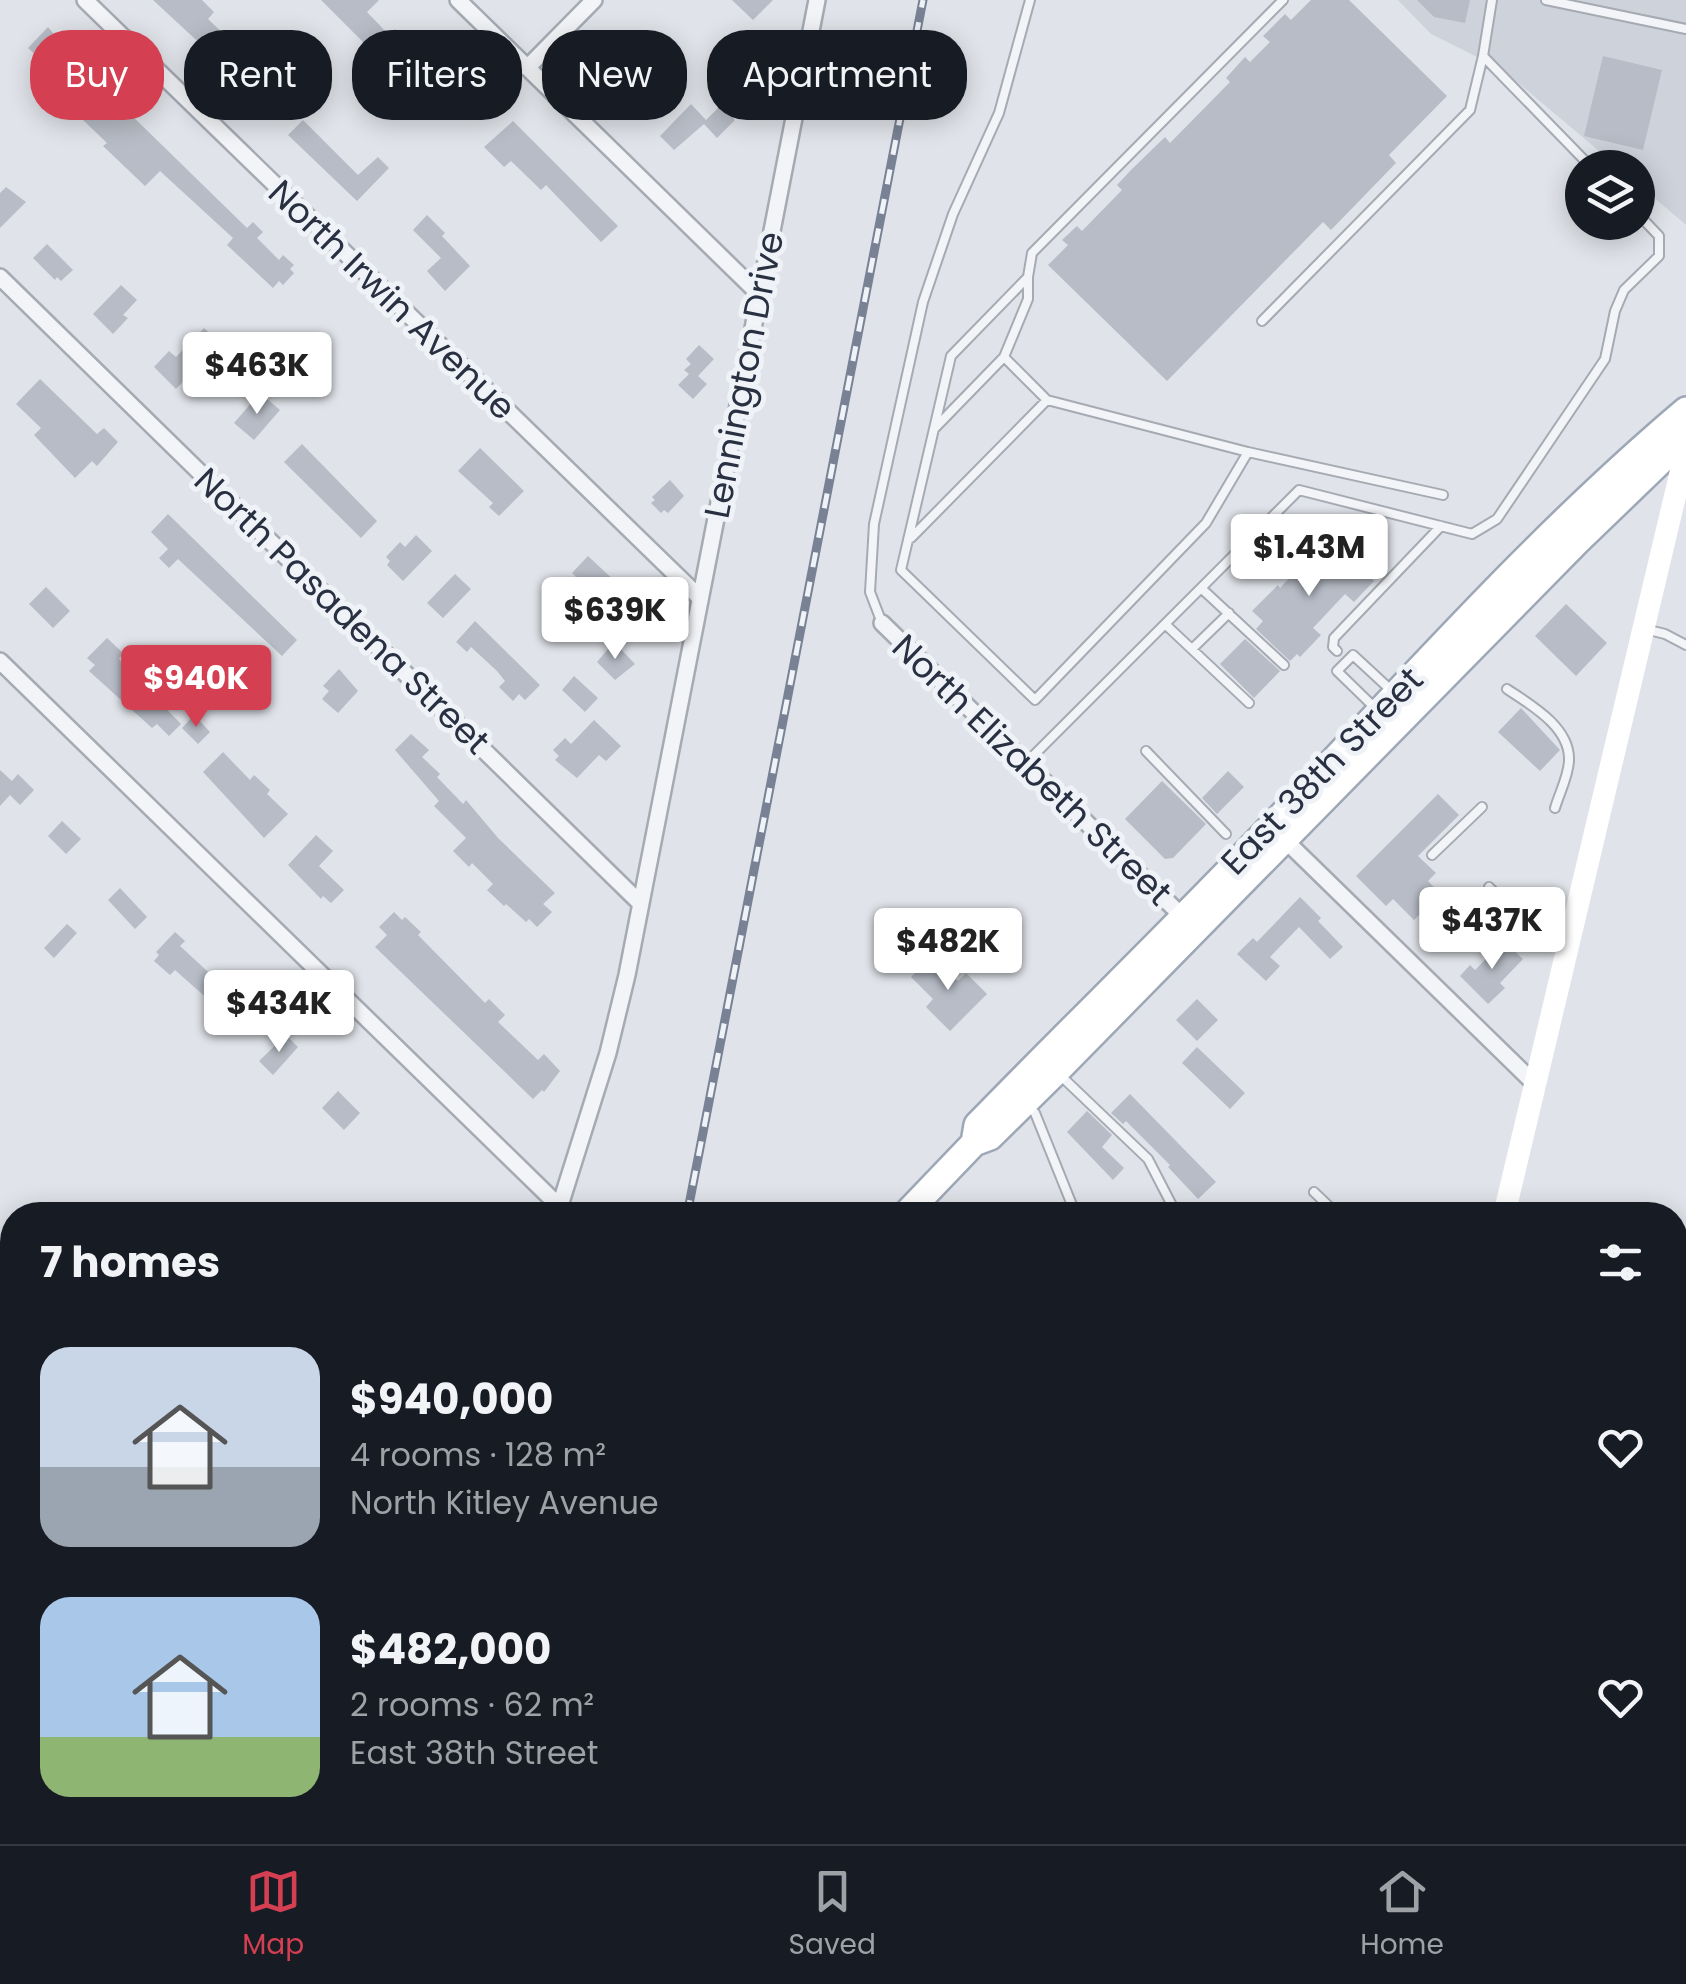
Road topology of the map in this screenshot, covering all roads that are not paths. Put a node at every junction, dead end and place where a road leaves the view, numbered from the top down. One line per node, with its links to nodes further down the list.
1 (85, 0): 29 (street, North Irwin Avenue)
2 (458, 0): 11 (street)
3 (594, 0): 11 (street)
4 (817, 0): 16 (street, Lennington Drive)
5 (1030, 0): 31 (lane)
6 (1283, 0): 14 (lane)
7 (1492, 0): 10 (lane)
8 (1546, 0): 9 (lane)
9 (1686, 30)
10 (1483, 56): 12 (lane); 17 (lane)
11 (527, 68): 16 (street)
12 (1574, 150)
13 (1655, 232): 26 (lane)
14 (1028, 277): 18 (lane); 21 (lane)
15 (0, 278): 52 (street, North Pasadena Street)
16 (760, 294): 29 (street, Lennington Drive)
17 (1262, 320)
18 (1004, 357): 19 (lane); 21 (lane)
19 (1046, 400): 24 (lane); 27 (lane)
20 (1686, 410): 43 (main road, East 38th Street)
21 (934, 429): 27 (lane)
22 (1686, 438): 49 (main road, East 38th Street)
23 (1686, 450): 33 (main road)
24 (1248, 452): 25 (lane); 27 (lane)
25 (1443, 495)
26 (1441, 526): 28 (lane); 36 (lane)
27 (908, 542)
28 (1201, 588): 30 (lane); 32 (lane)
29 (700, 598): 52 (street, Lennington Drive)
30 (1229, 613): 35 (lane); 39 (lane)
31 (882, 623): 45 (street, North Elizabeth Street)
32 (1165, 624): 35 (lane); 45 (lane)
33 (1644, 629): 34 (lane); 54 (main road)
34 (1686, 645)
35 (1192, 650): 42 (lane)
36 (1336, 651): 37 (lane); 40 (lane)
37 (1353, 654): 40 (lane); 43 (lane)
38 (0, 660): 60 (street)
39 (1284, 665)
40 (1337, 671): 43 (lane)
41 (1507, 689): 47 (lane)
42 (1248, 703)
43 (1387, 703): 53 (main road, East 38th Street)
44 (1146, 751): 48 (lane)
45 (1026, 762): 53 (street, North Elizabeth Street)
46 (1482, 807): 50 (lane)
47 (1554, 808)
48 (1226, 834)
49 (1285, 840): 55 (main road, East 38th Street); 56 (street)
50 (1432, 855)
51 (1489, 887): 54 (lane)
52 (640, 902): 61 (street, Lennington Drive)
53 (1183, 917): 58 (main road, East 38th Street)
54 (1569, 944): 56 (main road)
55 (1056, 1072): 57 (main road, East 38th Street); 64 (lane)
56 (1536, 1085): 66 (main road)
57 (1025, 1103): 58 (main road, East 38th Street); 63 (lane)
58 (974, 1143): 62 (main road, East 38th Street)
59 (1314, 1192): 65 (lane)
60 (550, 1202)
61 (562, 1202)
62 (917, 1202)
63 (1071, 1202)
64 (1170, 1202)
65 (1324, 1202)
66 (1507, 1202)

